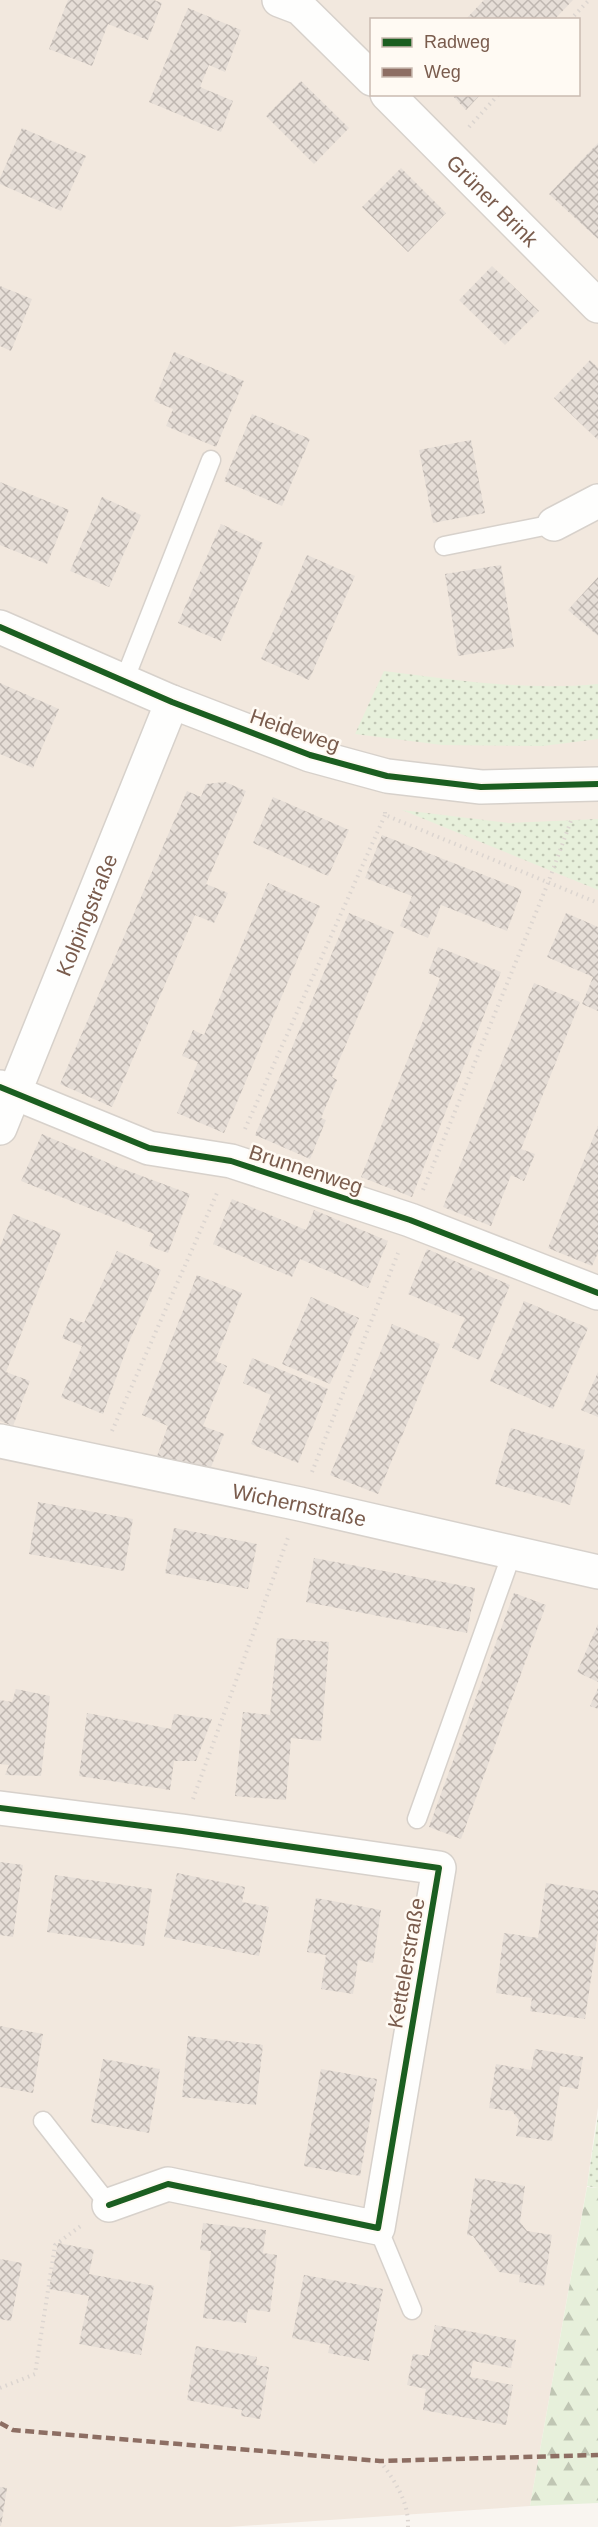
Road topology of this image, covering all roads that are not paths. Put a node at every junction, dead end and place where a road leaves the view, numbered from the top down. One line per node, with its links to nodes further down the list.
1 (279, 0): 2 (street)
2 (370, 77)
3 (389, 96): 4 (street, Grüner Brink)
4 (598, 306)
5 (211, 460): 10 (lane)
6 (598, 501): 7 (street)
7 (554, 524): 8 (lane)
8 (444, 546)
9 (0, 627): 10 (street, Heideweg)
10 (124, 681): 11 (street, Heideweg)
11 (172, 702): 12 (street, Heideweg); 13 (street, Kolpingstraße)
12 (591, 785)
13 (7, 1091): 14 (street, Kolpingstraße); 15 (street, Brunnenweg)
14 (0, 1128)
15 (598, 1293)
16 (0, 1441): 17 (street, Wichernstraße)
17 (512, 1552): 18 (street, Wichernstraße); 20 (lane)
18 (598, 1572)
19 (0, 1808): 23 (street, Kettelerstraße)
20 (417, 1819)
21 (43, 2121): 22 (lane)
22 (109, 2205): 23 (street)
23 (378, 2228): 24 (lane)
24 (412, 2310)

